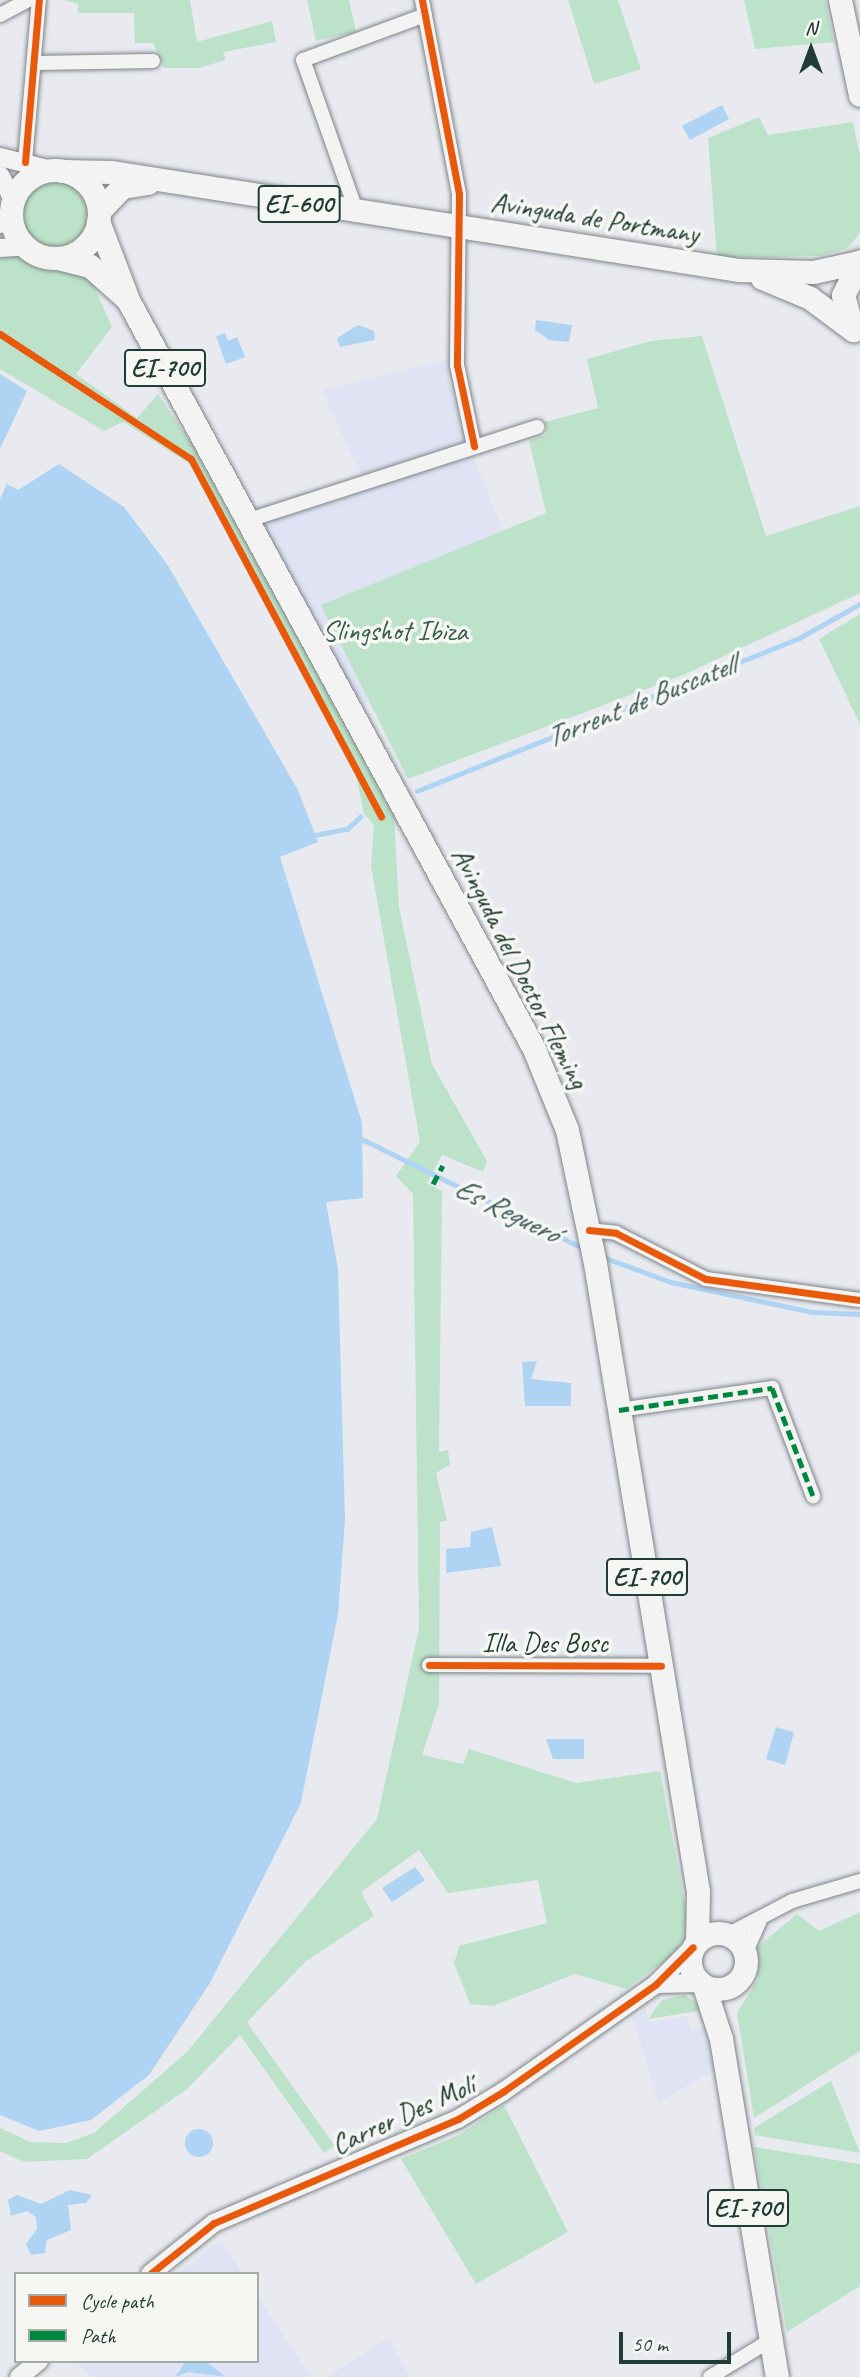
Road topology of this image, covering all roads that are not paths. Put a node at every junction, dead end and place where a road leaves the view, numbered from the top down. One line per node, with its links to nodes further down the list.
1 (28, 0): 5 (street)
2 (39, 0): 7 (street)
3 (840, 0): 8 (main road)
4 (424, 7): 15 (street); 17 (street)
5 (0, 15)
6 (153, 61): 7 (street)
7 (36, 63): 10 (street)
8 (860, 95)
9 (0, 157): 10 (street)
10 (25, 162): 11 (street)
11 (58, 171): 13 (main road, Avinguda de Portmany / EI-600); 14 (main road); 16 (main road)
12 (0, 175): 14 (street)
13 (151, 182): 15 (main road, Avinguda de Portmany / EI-600); 16 (main road, Avinguda de Portmany / EI-600)
14 (8, 211): 18 (main road)
15 (357, 213): 17 (main road, Avinguda de Portmany / EI-600)
16 (99, 216): 20 (main road); 23 (main road, Avinguda del Doctor Fleming / EI-700)
17 (461, 228): 22 (main road, Avinguda de Portmany / EI-600); 26 (street)
18 (26, 246): 19 (street); 20 (main road)
19 (0, 248)
20 (58, 258): 23 (main road, Avinguda del Doctor Fleming / EI-700)
21 (859, 261): 22 (main road, Avinguda de Portmany / EI-600); 24 (main road, EI-600)
22 (739, 270): 24 (main road, Avinguda de Portmany / EI-600)
23 (129, 302): 27 (main road, Avinguda del Doctor Fleming / EI-700)
24 (856, 334)
25 (537, 427): 26 (street)
26 (474, 446): 27 (street)
27 (248, 520): 28 (main road, Avinguda del Doctor Fleming / EI-700)
28 (592, 1246): 29 (street); 30 (main road, Avinguda del Doctor Fleming / EI-700)
29 (860, 1300)
30 (619, 1409): 31 (street); 33 (main road, Avinguda del Doctor Fleming / EI-700)
31 (813, 1496)
32 (429, 1665): 33 (street, Illa Des Bosc)
33 (661, 1666): 35 (main road, Avinguda del Doctor Fleming / EI-700)
34 (860, 1881): 36 (street)
35 (698, 1891): 37 (main road, Avinguda del Doctor Fleming / EI-700); 38 (main road, Avinguda del Doctor Fleming / EI-700)
36 (760, 1919): 37 (street); 39 (street)
37 (726, 1935): 38 (main road); 39 (main road, Avinguda del Doctor Fleming / EI-700)
38 (695, 1945): 40 (street, Carrer Des Molí); 41 (main road, Avinguda del Doctor Fleming / EI-700)
39 (745, 1954): 42 (main road, Avinguda del Doctor Fleming / EI-700)
40 (656, 1984): 41 (street); 44 (street, Carrer Des Molí)
41 (702, 1984): 42 (main road); 43 (main road, Avinguda del Doctor Fleming / EI-700)
42 (728, 1987): 43 (main road, Avinguda del Doctor Fleming / EI-700)
43 (721, 2039): 45 (main road, Avinguda del Doctor Fleming / EI-700)
44 (153, 2272)
45 (771, 2340): 48 (street); 49 (main road, Avinguda del Doctor Fleming / EI-700)
46 (36, 2363): 47 (street)
47 (19, 2377)
48 (710, 2377)
49 (777, 2377)

